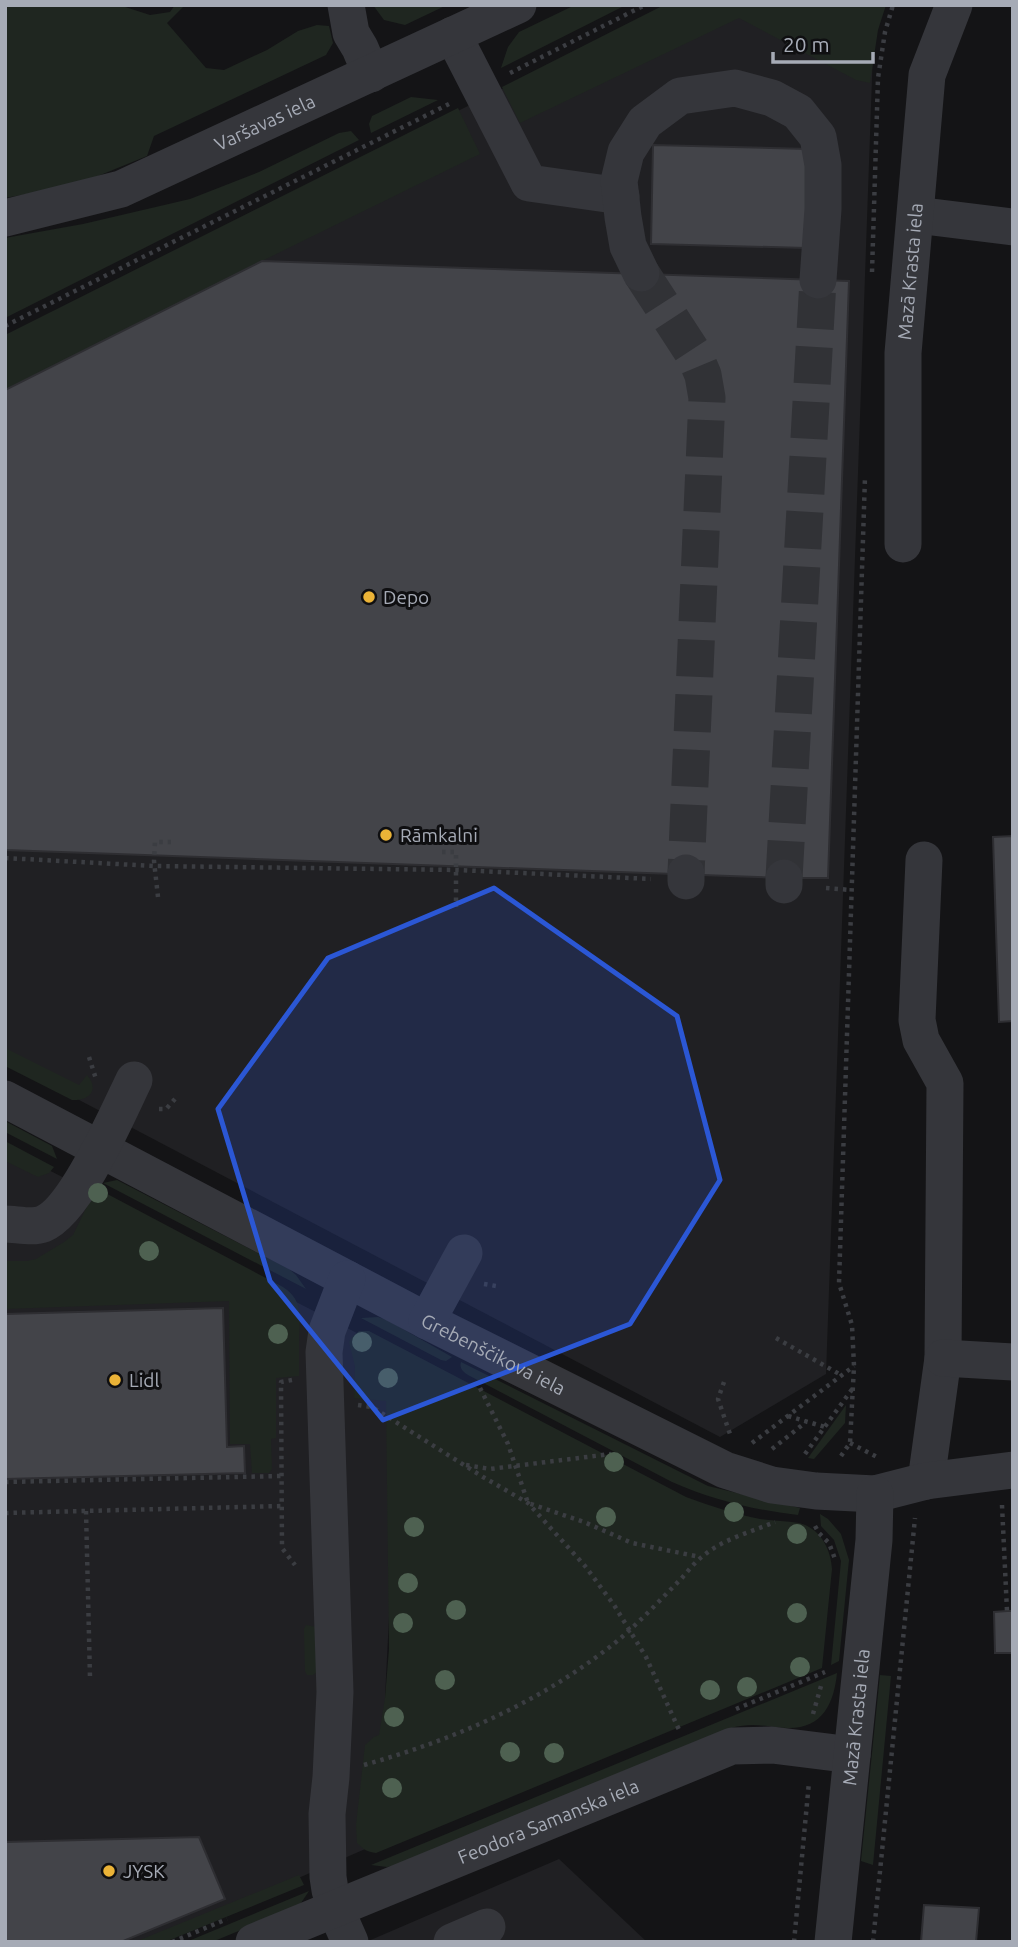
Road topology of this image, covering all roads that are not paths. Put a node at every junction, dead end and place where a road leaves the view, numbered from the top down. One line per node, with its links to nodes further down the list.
1 (346, 5): 5 (street)
2 (518, 5): 4 (street, Varšavas iela)
3 (954, 5): 7 (street, Mazā Krasta iela)
4 (453, 36): 5 (street, Varšavas iela); 6 (street)
5 (371, 74): 8 (street, Varšavas iela)
6 (621, 196): 10 (street); 11 (street)
7 (916, 215): 9 (street); 12 (street, Mazā Krasta iela)
8 (5, 218)
9 (1013, 227)
10 (641, 273)
11 (818, 280)
12 (903, 544)
13 (923, 860): 21 (street)
14 (134, 1080): 16 (street)
15 (5, 1099): 16 (street, Grebenščikova iela)
16 (99, 1150): 17 (street); 19 (street, Grebenščikova iela)
17 (5, 1224)
18 (464, 1253): 20 (street)
19 (346, 1279): 20 (street, Grebenščikova iela); 27 (street)
20 (427, 1321): 25 (street, Grebenščikova iela)
21 (943, 1358): 22 (street); 23 (street)
22 (1013, 1363)
23 (926, 1481): 24 (street, Grebenščikova iela); 25 (street, Grebenščikova iela)
24 (1007, 1484)
25 (875, 1494): 26 (street, Mazā Krasta iela)
26 (852, 1755): 27 (street, Feodora Samanska iela); 32 (street, Mazā Krasta iela)
27 (335, 1908): 29 (street, Feodora Samanska iela); 30 (street)
28 (487, 1927): 31 (street)
29 (254, 1942)
30 (350, 1942)
31 (452, 1942)
32 (833, 1942)

